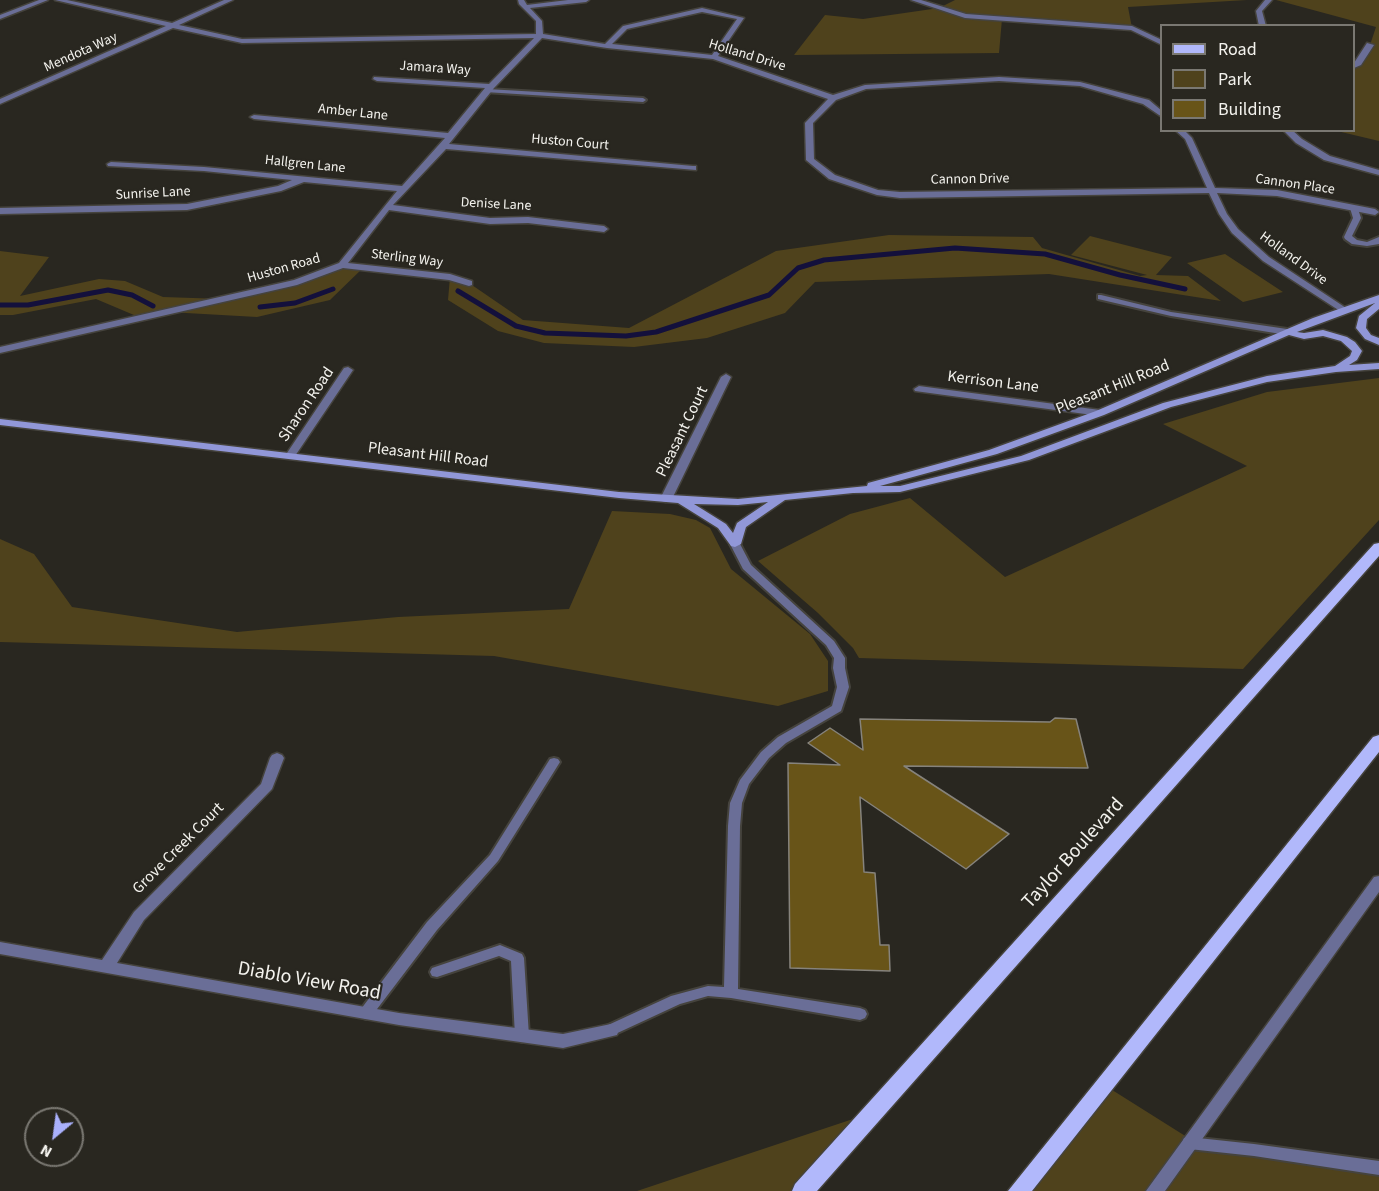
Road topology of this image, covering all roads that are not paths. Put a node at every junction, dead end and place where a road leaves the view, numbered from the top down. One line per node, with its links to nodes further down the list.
1 (45, 0): 9 (street)
2 (58, 0): 11 (street, Holland Drive)
3 (231, 0): 11 (street, Mendota Way)
4 (546, 0): 8 (street)
5 (586, 0): 8 (street)
6 (914, 0): 13 (street)
7 (1269, 0): 10 (street)
8 (522, 3): 12 (street)
9 (0, 16)
10 (1262, 24)
11 (172, 26): 12 (street, Holland Drive); 22 (street, Mendota Way)
12 (540, 36): 15 (street, Holland Drive); 19 (street, Huston Road)
13 (1160, 42)
14 (1370, 45): 17 (street)
15 (607, 46): 16 (street, Holland Drive); 16 (street)
16 (714, 57): 20 (street, Holland Drive)
17 (1355, 65)
18 (377, 79): 19 (street, Jamara Way)
19 (489, 89): 21 (lane); 27 (street, Huston Road)
20 (833, 98): 23 (street); 34 (street, Cannon Drive)
21 (643, 100)
22 (0, 102)
23 (1160, 114)
24 (254, 117): 27 (street, Amber Lane)
25 (1181, 132): 34 (street, Holland Drive)
26 (1289, 132): 31 (street)
27 (450, 136): 28 (street, Huston Road)
28 (444, 146): 30 (street, Huston Court); 33 (street, Huston Road)
29 (111, 164): 32 (street, Hallgren Lane)
30 (693, 168)
31 (1379, 173)
32 (305, 178): 33 (street, Hallgren Lane); 37 (street, Sunrise Lane)
33 (402, 189): 35 (street, Huston Road)
34 (1211, 190): 36 (street, Cannon Place); 46 (street, Holland Drive)
35 (387, 207): 39 (street, Denise Lane); 41 (street, Huston Road)
36 (1354, 208): 38 (street, Cannon Place); 40 (lane)
37 (0, 211)
38 (1377, 213)
39 (604, 229)
40 (1379, 239)
41 (342, 265): 42 (street, Sterling Way); 49 (street, Huston Road)
42 (469, 283)
43 (1101, 297): 47 (lane)
44 (1379, 298): 46 (main road, Pleasant Hill Road)
45 (1379, 304): 48 (main road)
46 (1342, 310): 47 (main road, Pleasant Hill Road)
47 (1287, 332): 51 (main road); 55 (main road, Pleasant Hill Road)
48 (1379, 342)
49 (0, 350)
50 (1379, 366): 51 (main road, Pleasant Hill Road)
51 (1336, 369): 58 (main road, Pleasant Hill Road)
52 (348, 370): 57 (street, Sharon Road)
53 (726, 377): 59 (street, Pleasant Court)
54 (919, 389): 55 (street, Kerrison Lane)
55 (1100, 413): 58 (main road, Pleasant Hill Road)
56 (0, 422): 57 (main road, Pleasant Hill Road)
57 (290, 456): 59 (main road, Pleasant Hill Road)
58 (853, 490): 60 (main road, Pleasant Hill Road)
59 (666, 499): 61 (main road, Pleasant Hill Road)
60 (781, 499): 61 (main road, Pleasant Hill Road); 62 (main road)
61 (681, 500): 62 (main road)
62 (735, 544): 71 (lane)
63 (1379, 547): 78 (main road, Taylor Boulevard)
64 (1379, 741): 79 (main road)
65 (277, 758): 69 (street, Grove Creek Court)
66 (554, 762): 72 (lane)
67 (1379, 881): 76 (street)
68 (0, 948): 69 (street, Diablo View Road)
69 (106, 967): 72 (street, Diablo View Road)
70 (437, 972): 75 (lane)
71 (731, 993): 73 (lane); 74 (lane)
72 (366, 1013): 75 (street, Diablo View Road)
73 (860, 1014)
74 (610, 1030): 75 (street, Diablo View Road)
75 (522, 1036)
76 (1189, 1143): 77 (lane); 80 (street)
77 (1379, 1168)
78 (803, 1191)
79 (1019, 1191)
80 (1155, 1191)

